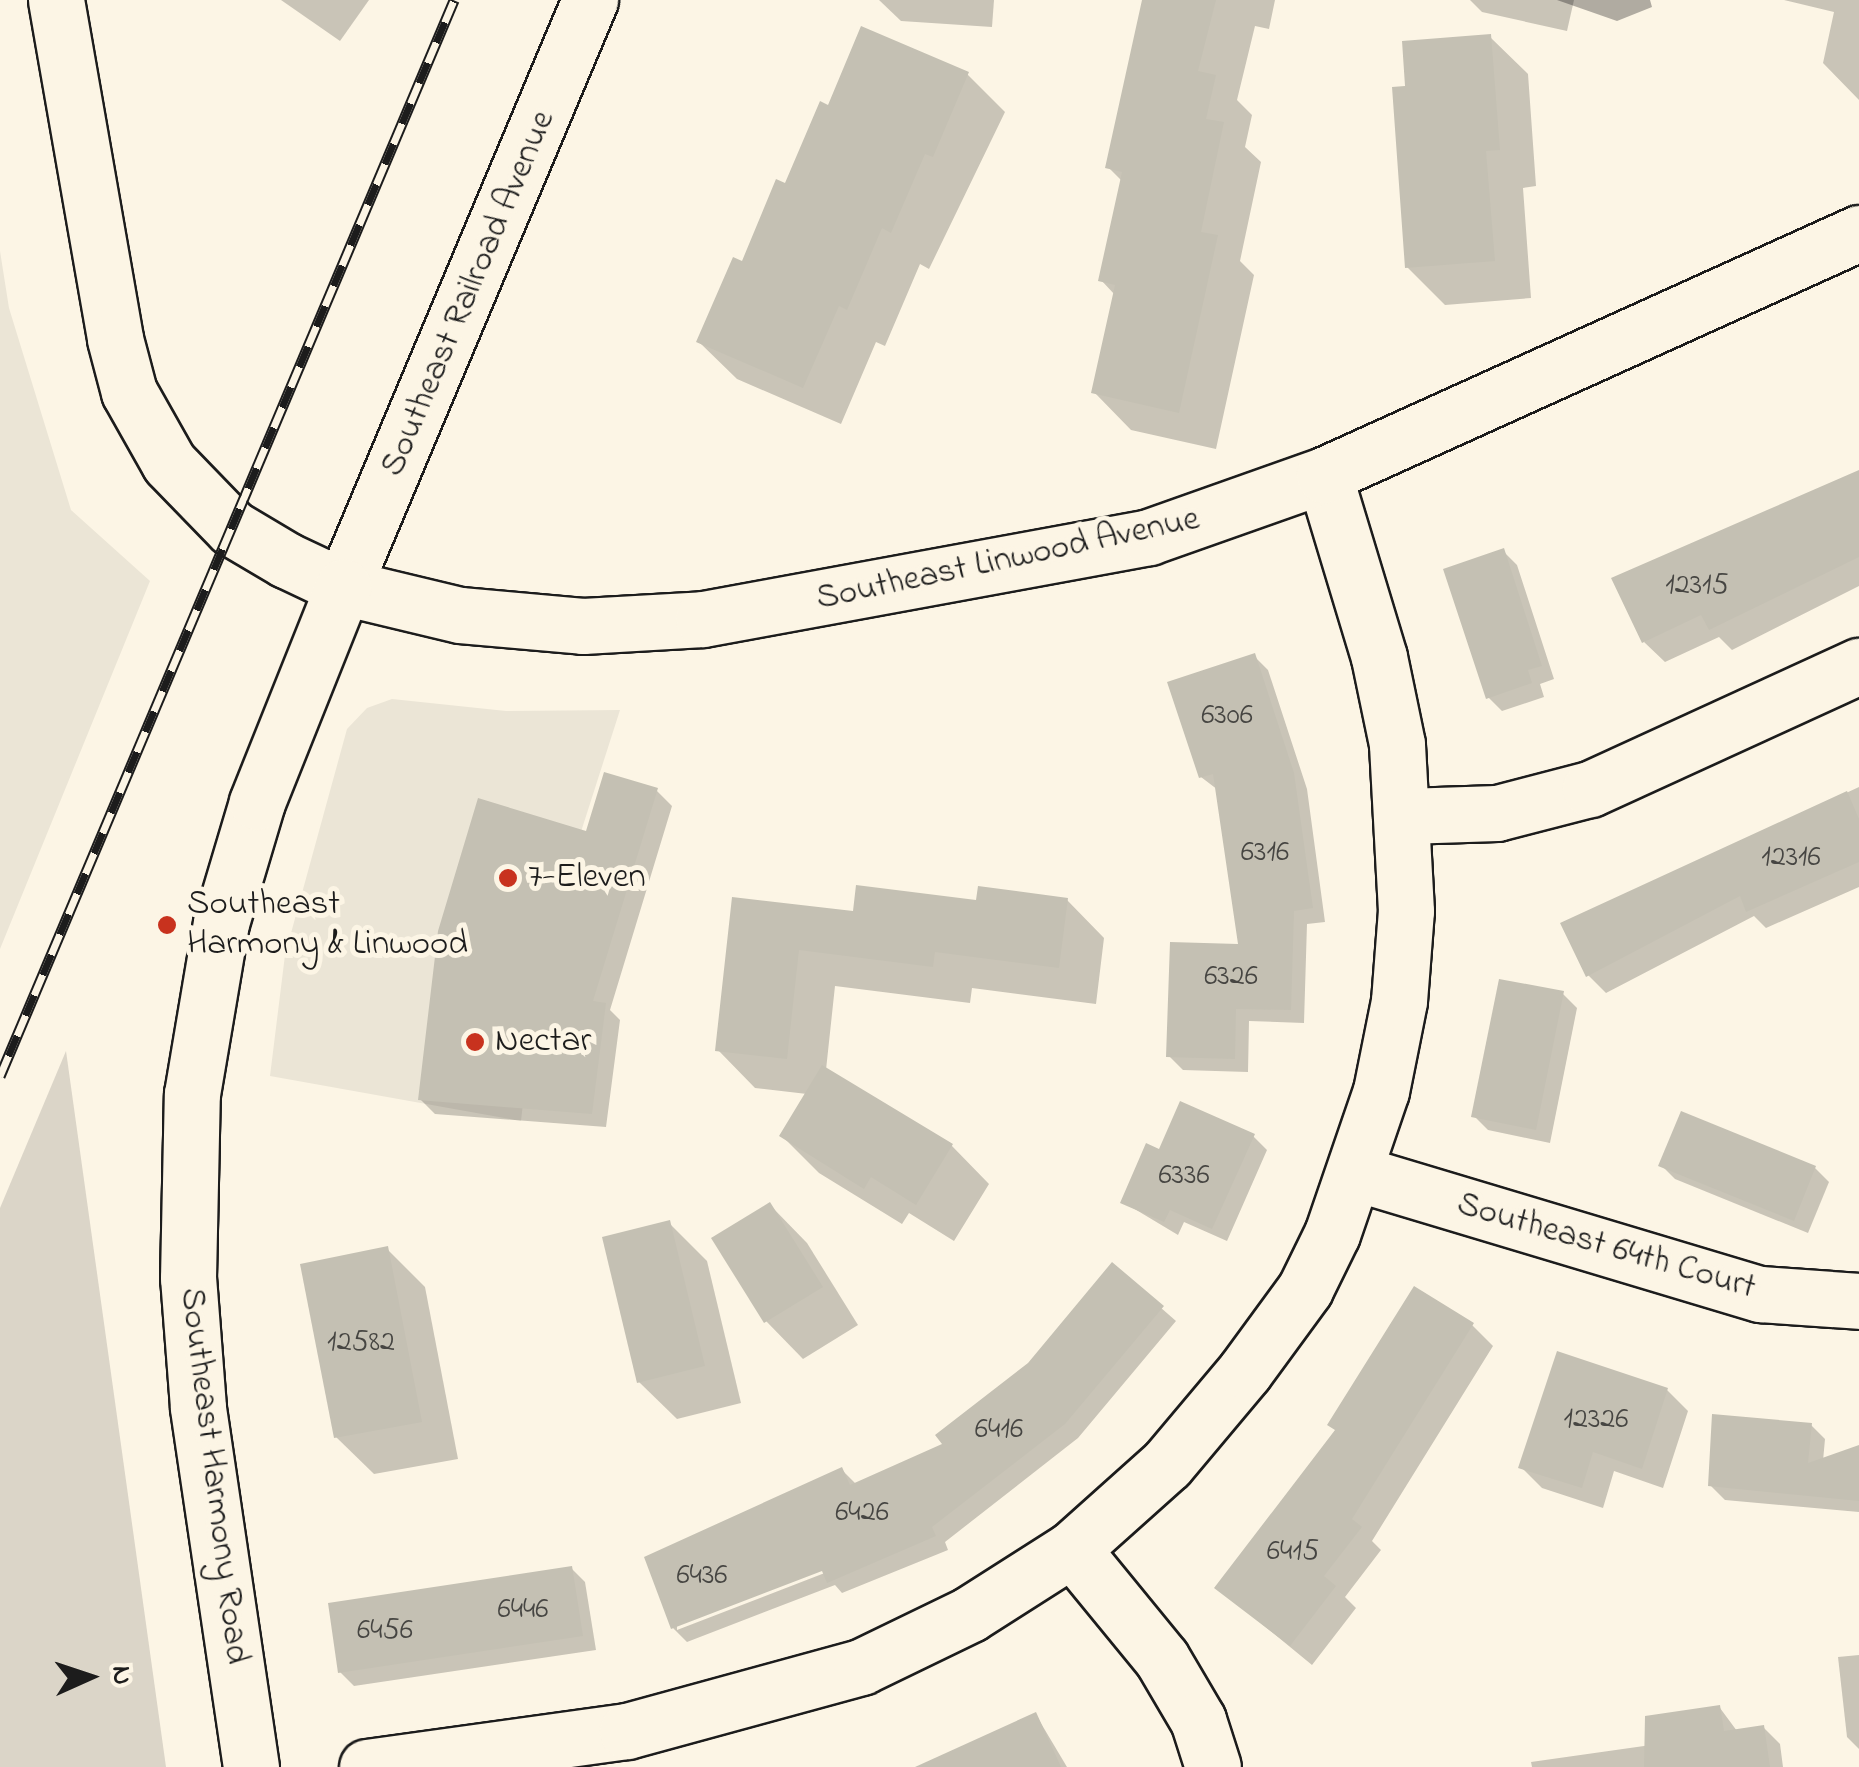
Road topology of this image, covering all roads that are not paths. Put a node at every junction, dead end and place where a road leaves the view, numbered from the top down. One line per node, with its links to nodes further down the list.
1 (56, 0): 5 (street)
2 (590, 0): 5 (street, Southeast Railroad Avenue)
3 (1859, 233): 4 (street, Southeast Linwood Avenue)
4 (1324, 475): 5 (street, Southeast Linwood Avenue); 7 (street)
5 (344, 587): 12 (street, Southeast Harmony Road)
6 (1859, 666): 7 (street)
7 (1405, 816): 8 (street)
8 (1356, 1172): 9 (street, Southeast 64th Court); 10 (street)
9 (1859, 1301)
10 (1072, 1549): 11 (street); 14 (street)
11 (629, 1749): 13 (street)
12 (251, 1767)
13 (367, 1767)
14 (1213, 1767)

